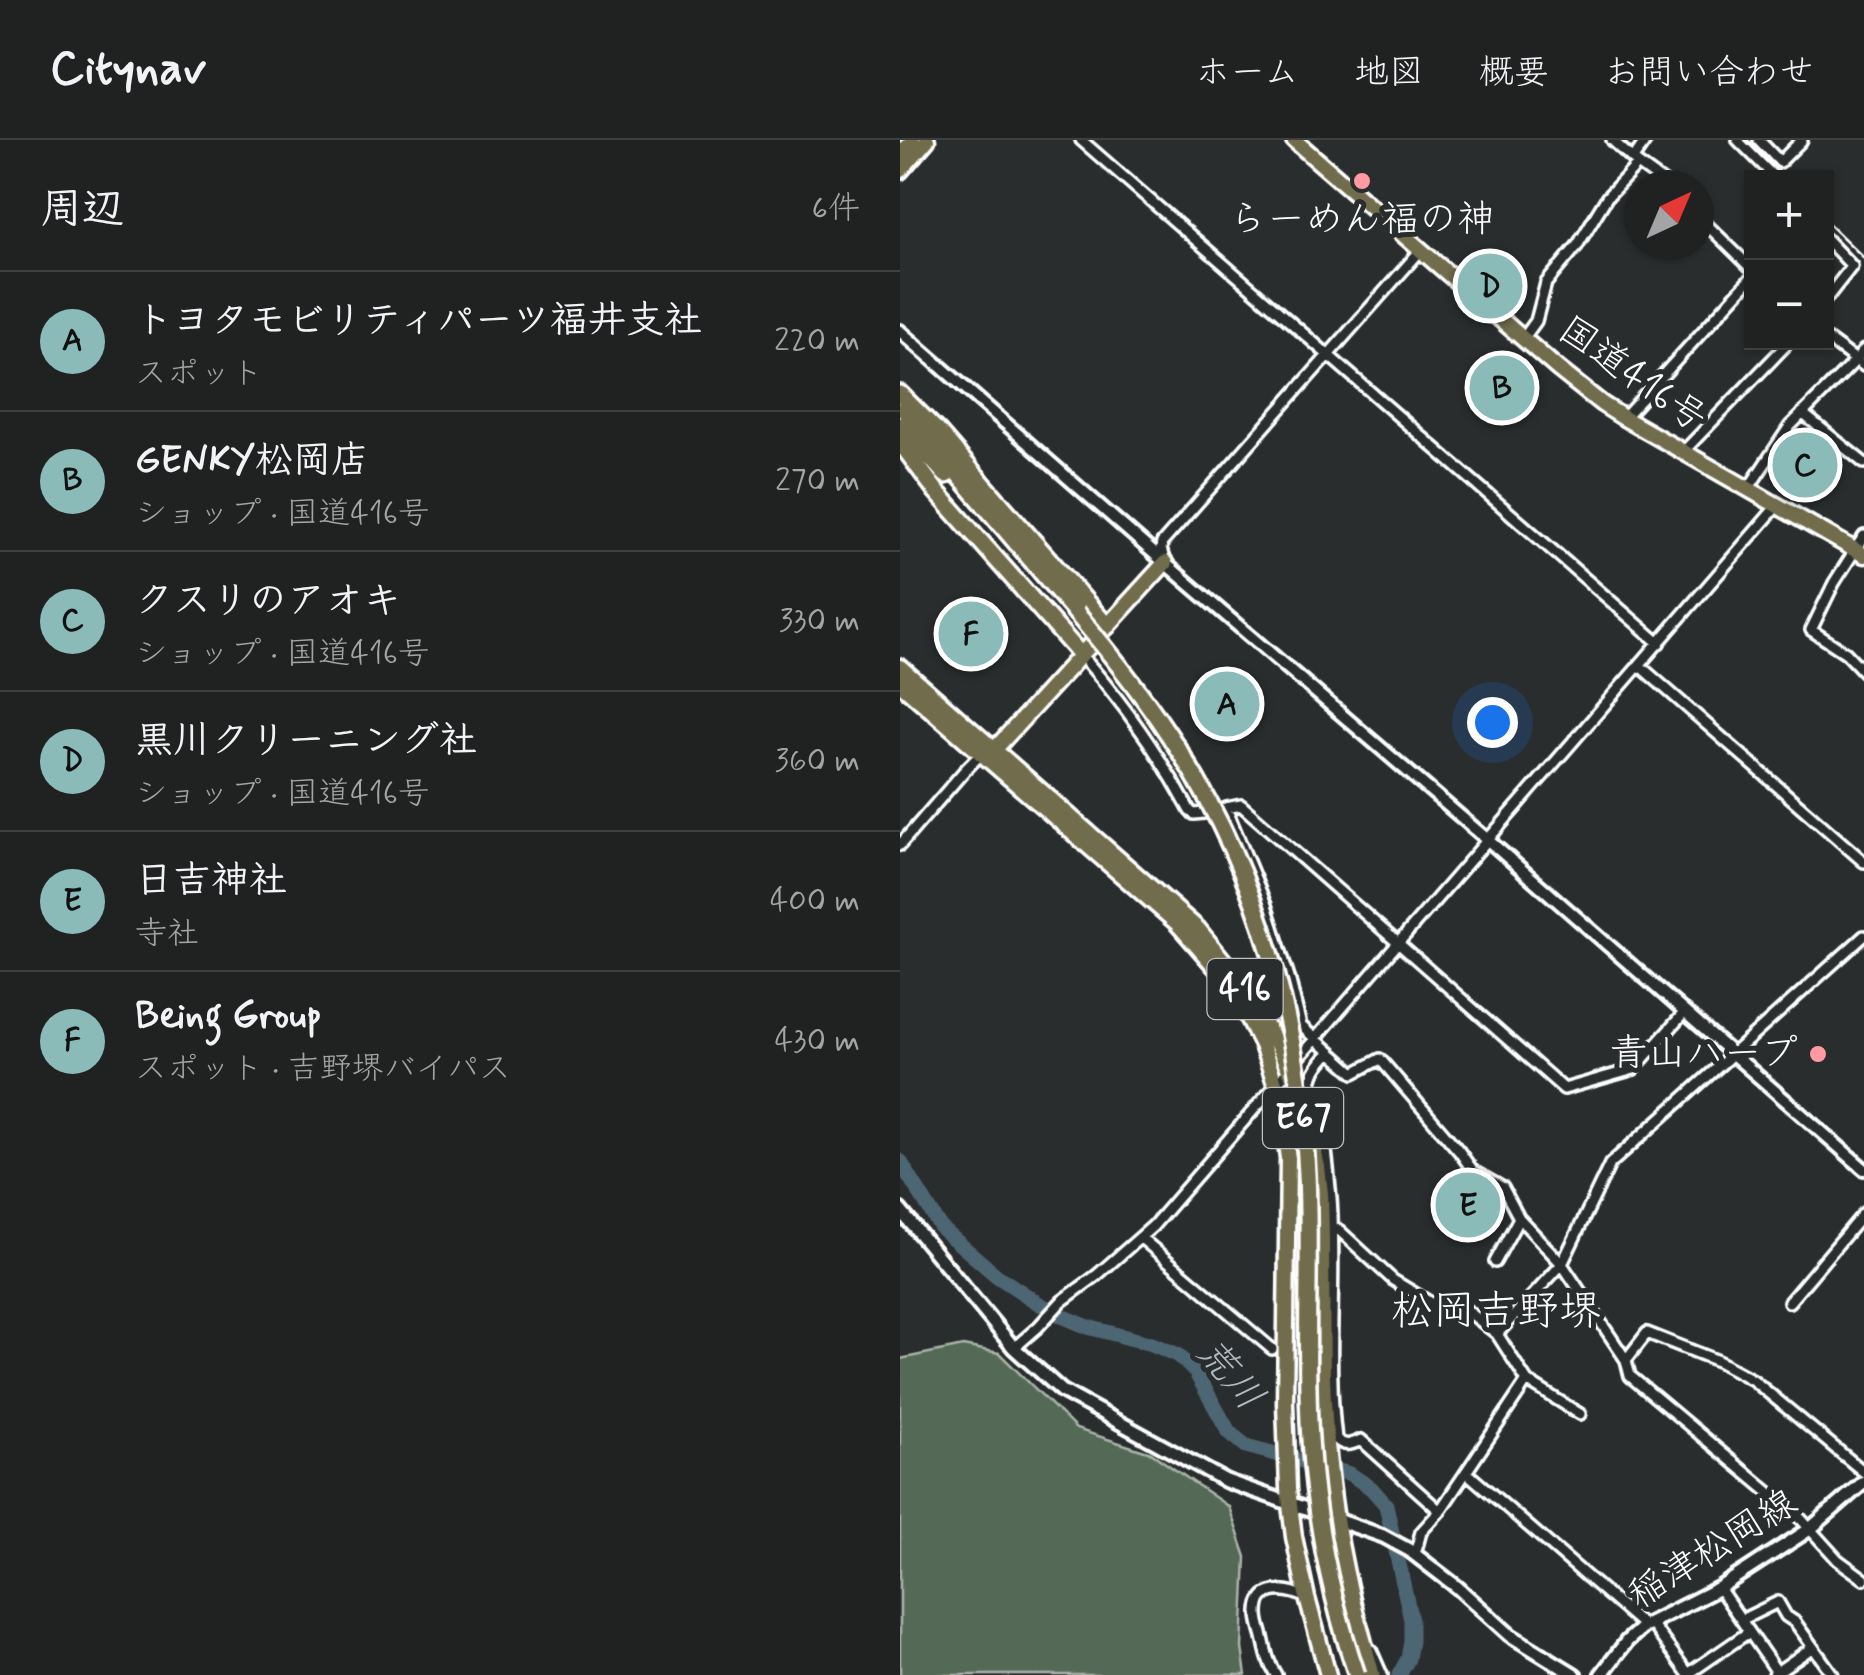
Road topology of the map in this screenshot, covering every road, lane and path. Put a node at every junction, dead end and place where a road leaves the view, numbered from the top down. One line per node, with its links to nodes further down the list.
1 (913, 140): 10 (highway)
2 (927, 140): 14 (highway)
3 (1081, 140): 26 (street)
4 (1294, 140): 17 (highway, 国道416号)
5 (1612, 140): 11 (street)
6 (1646, 140): 11 (street)
7 (1738, 140): 13 (street)
8 (1759, 140): 9 (street)
9 (1802, 140)
10 (900, 155)
11 (1635, 162): 12 (street); 22 (street)
12 (1646, 170)
13 (1768, 170)
14 (900, 171)
15 (1714, 232): 18 (street)
16 (1834, 247): 20 (street)
17 (1421, 250): 22 (highway, 国道416号); 26 (street)
18 (1744, 261)
19 (1744, 286): 31 (street)
20 (1834, 289)
21 (900, 331): 40 (street)
22 (1523, 339): 31 (highway, 国道416号)
23 (1834, 344): 27 (street)
24 (1781, 350): 34 (street)
25 (1864, 350): 27 (street)
26 (1327, 354): 40 (street); 43 (street)
27 (1860, 363): 30 (street)
28 (900, 394): 42 (highway)
29 (900, 406): 41 (highway, E67)
30 (1802, 413): 35 (street); 36 (street)
31 (1624, 418): 34 (highway, 国道416号)
32 (900, 426): 41 (highway, E67)
33 (900, 442): 44 (highway)
34 (1683, 452): 36 (highway, 国道416号)
35 (1864, 463)
36 (1748, 489): 37 (highway, 国道416号)
37 (1777, 506): 39 (highway, 国道416号); 43 (street)
38 (1864, 536): 39 (street)
39 (1859, 552): 47 (street)
40 (1164, 563): 42 (highway); 51 (street)
41 (1056, 590): 97 (highway, E67, bridge)
42 (1106, 626): 44 (highway)
43 (1659, 643): 45 (street)
44 (1080, 654): 49 (highway); 50 (street)
45 (1640, 666): 51 (street); 53 (street)
46 (900, 667): 49 (highway, 416)
47 (1863, 667)
48 (900, 682): 49 (highway, 416)
49 (990, 752): 52 (street); 60 (highway, 416); 61 (highway, 416)
50 (1204, 813)
51 (1488, 841): 55 (street); 56 (street)
52 (900, 844)
53 (1864, 862)
54 (1864, 936): 59 (street)
55 (1398, 944): 56 (street); 57 (street); 57 (street)
56 (1684, 1013): 59 (street)
57 (1315, 1038): 58 (street); 60 (street)
58 (1330, 1052): 65 (street); 66 (street)
59 (1732, 1054): 62 (street); 69 (street)
60 (1289, 1068): 61 (street); 82 (highway, 416)
61 (1276, 1082): 67 (street); 80 (highway, 416)
62 (1864, 1168)
63 (900, 1210): 72 (main road)
64 (1864, 1213): 70 (street)
65 (1519, 1218): 68 (street); 69 (street)
66 (1333, 1227): 71 (street); 81 (street)
67 (1141, 1238): 72 (street); 73 (street)
68 (1495, 1262)
69 (1562, 1264): 71 (street); 74 (street)
70 (1789, 1302)
71 (1497, 1334): 75 (street)
72 (1014, 1348): 80 (main road)
73 (1272, 1349)
74 (1626, 1360): 78 (street); 83 (street)
75 (1527, 1382): 76 (street); 77 (street)
76 (1580, 1414)
77 (1466, 1472): 81 (street); 89 (street)
78 (1864, 1472)
79 (1864, 1482): 83 (main road, 稲津松岡線)
80 (1290, 1503): 82 (main road); 87 (highway, 416)
81 (1440, 1512): 84 (street)
82 (1336, 1519): 84 (main road); 90 (highway, 416)
83 (1810, 1529): 85 (street); 86 (main road, 稲津松岡線)
84 (1415, 1554): 99 (main road)
85 (1864, 1579)
86 (1718, 1588): 88 (street); 89 (main road, 稲津松岡線)
87 (1306, 1598): 93 (highway, 416); 96 (street)
88 (1741, 1620): 91 (street); 92 (street)
89 (1647, 1624): 100 (main road, 稲津松岡線); 101 (street)
90 (1359, 1626): 94 (street); 98 (highway)
91 (1749, 1632): 95 (street); 101 (street)
92 (1813, 1647): 95 (street); 102 (street)
93 (1326, 1671)
94 (1382, 1674)
95 (1776, 1674)
96 (1276, 1675)
97 (1357, 1675)
98 (1372, 1675)
99 (1575, 1675)
100 (1601, 1675)
101 (1689, 1675)
102 (1833, 1675)

